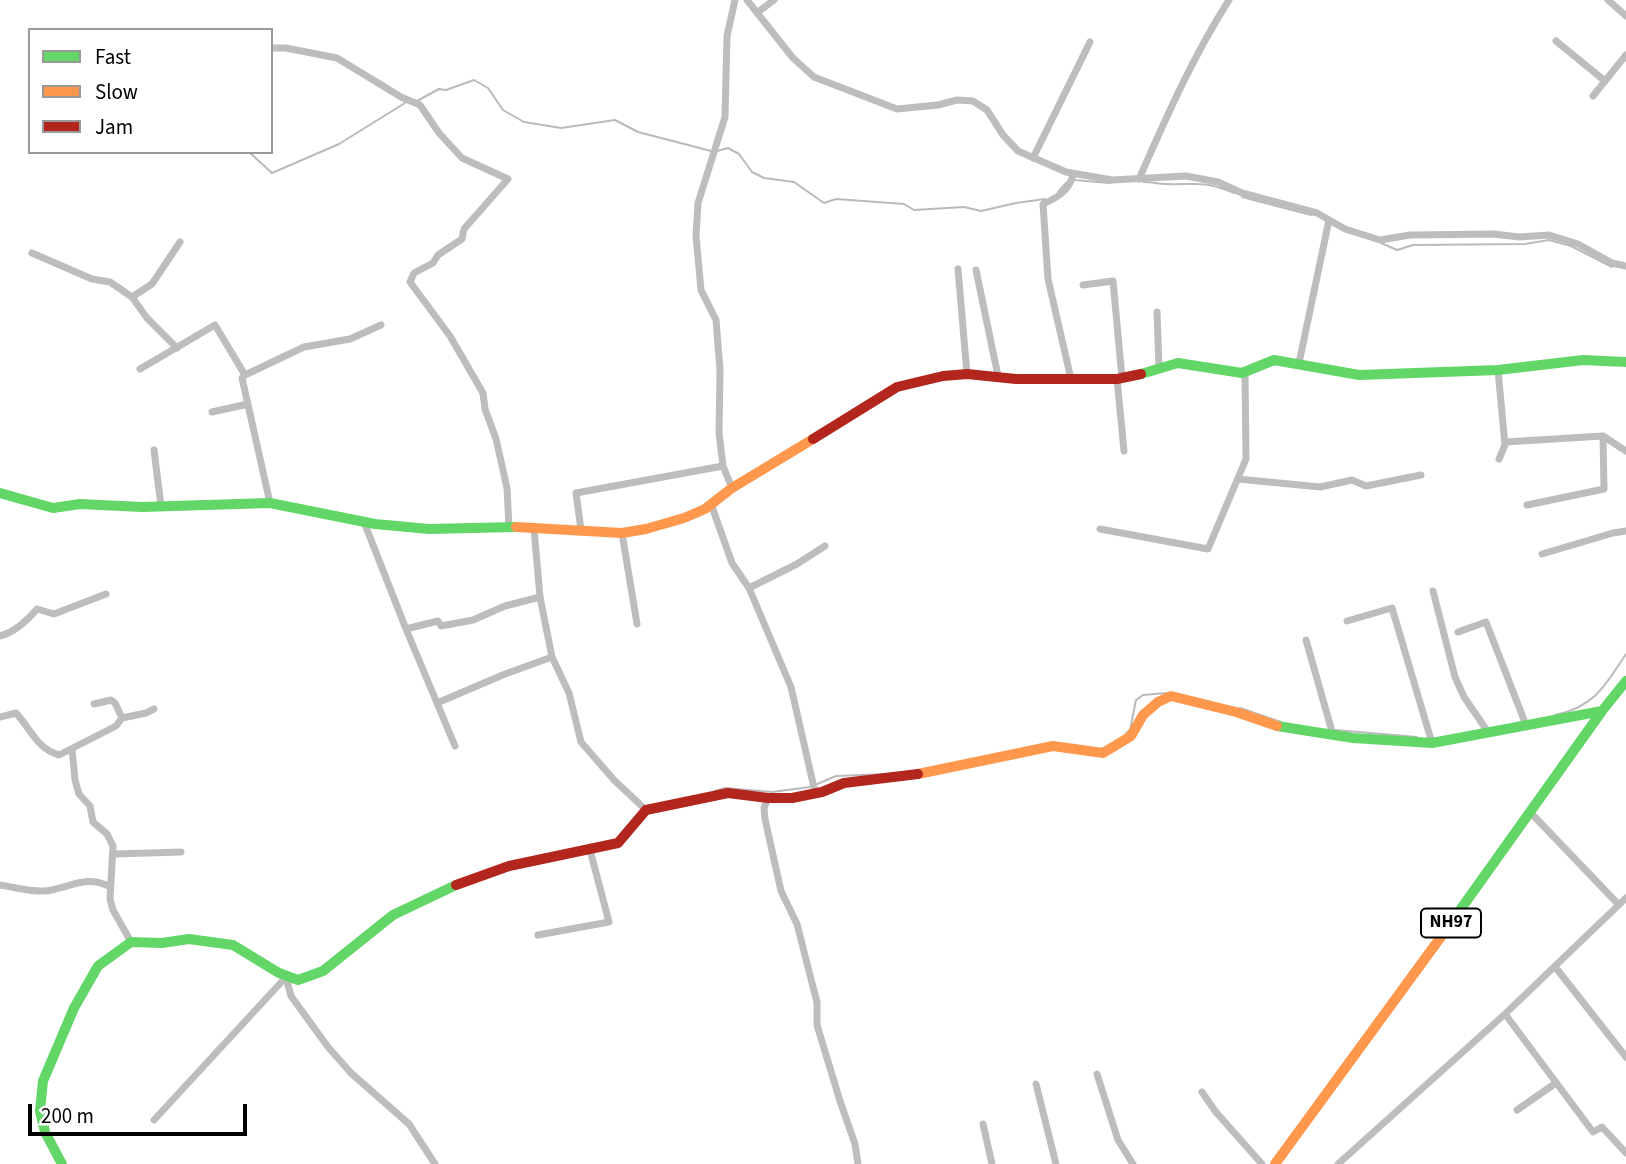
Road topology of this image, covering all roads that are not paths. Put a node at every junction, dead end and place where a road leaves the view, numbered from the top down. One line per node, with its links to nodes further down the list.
1 (736, 0): 47 (street)
2 (747, 0): 6 (street)
3 (774, 0): 6 (street)
4 (1229, 0): 16 (street)
5 (1608, 0): 7 (street)
6 (758, 12): 14 (street)
7 (1626, 16)
8 (1556, 41): 12 (street)
9 (1090, 42): 14 (street)
10 (273, 48): 57 (street)
11 (1626, 55): 12 (street)
12 (1605, 81): 13 (street)
13 (1593, 96)
14 (1033, 158): 15 (street)
15 (1073, 174): 16 (street); 37 (street)
16 (1139, 179): 17 (street)
17 (1329, 220): 20 (street); 29 (street)
18 (180, 242): 24 (street)
19 (32, 253): 24 (street)
20 (1626, 266)
21 (958, 269): 34 (street)
22 (976, 270): 36 (street)
23 (1083, 285): 38 (street)
24 (132, 297): 27 (street)
25 (1157, 312): 30 (street)
26 (381, 325): 35 (street)
27 (177, 348): 31 (street); 35 (street)
28 (1626, 362): 32 (main road)
29 (1299, 363): 32 (main road); 33 (main road)
30 (1159, 367): 33 (main road); 38 (main road)
31 (140, 369)
32 (1498, 370): 42 (street)
33 (1245, 372): 49 (street)
34 (967, 374): 36 (main road); 50 (main road)
35 (245, 375): 39 (street)
36 (998, 376): 37 (main road)
37 (1071, 379): 38 (main road)
38 (1119, 379): 44 (street)
39 (248, 404): 40 (street); 52 (street)
40 (212, 412)
41 (1603, 436): 42 (street); 45 (street); 54 (street)
42 (1505, 442): 46 (street)
43 (154, 450): 55 (street)
44 (1124, 451)
45 (1626, 451)
46 (1499, 459)
47 (723, 466): 50 (street); 60 (street)
48 (1421, 475): 49 (street)
49 (1238, 479): 59 (street)
50 (732, 488): 53 (main road)
51 (0, 493): 55 (main road)
52 (270, 503): 55 (main road); 56 (main road)
53 (711, 504): 62 (main road); 65 (street)
54 (1527, 505)
55 (161, 506)
56 (365, 522): 57 (main road); 71 (street)
57 (509, 527): 58 (main road)
58 (534, 529): 60 (main road); 68 (street)
59 (1100, 529)
60 (581, 530): 62 (main road)
61 (1626, 531): 64 (street)
62 (622, 533): 70 (street)
63 (825, 546): 65 (street)
64 (1542, 554)
65 (749, 589): 90 (street)
66 (1433, 591): 85 (street)
67 (106, 594): 73 (street)
68 (540, 597): 71 (street); 75 (street)
69 (1347, 621): 87 (street)
70 (637, 624)
71 (406, 629): 78 (street)
72 (1458, 632): 84 (street)
73 (0, 636)
74 (1306, 640): 86 (street)
75 (552, 657): 78 (street); 92 (street)
76 (1626, 681): 77 (main road, NH97)
77 (1622, 690): 81 (main road, NH97)
78 (437, 703): 88 (street)
79 (94, 704): 83 (street)
80 (154, 709): 83 (street)
81 (1602, 711): 84 (main road); 93 (main road, NH97)
82 (0, 717): 89 (street)
83 (122, 718): 89 (street)
84 (1526, 725): 85 (main road)
85 (1488, 732): 87 (main road)
86 (1333, 735): 87 (main road); 90 (main road)
87 (1432, 743)
88 (455, 746)
89 (72, 749): 96 (street)
90 (815, 792): 91 (main road)
91 (768, 798): 92 (main road); 119 (street)
92 (646, 810): 94 (main road)
93 (1531, 813): 100 (street); 124 (main road, NH97)
94 (590, 850): 101 (street); 104 (main road)
95 (181, 852): 96 (street)
96 (115, 854): 98 (street)
97 (0, 885): 98 (street)
98 (110, 887): 102 (street)
99 (1626, 898): 100 (street)
100 (1619, 905): 103 (street)
101 (538, 935)
102 (131, 942): 104 (main road); 117 (main road)
103 (1556, 968): 105 (street); 106 (street)
104 (286, 977): 113 (street); 118 (street)
105 (1506, 1014): 109 (street); 116 (street)
106 (1622, 1045): 107 (street)
107 (1626, 1057)
108 (1097, 1074): 122 (street)
109 (1556, 1083): 112 (street); 115 (street)
110 (1036, 1084): 121 (street)
111 (1202, 1092): 123 (street)
112 (1517, 1110)
113 (154, 1121)
114 (983, 1124): 120 (street)
115 (1626, 1153)
116 (1341, 1163)
117 (62, 1164)
118 (435, 1164)
119 (858, 1164)
120 (992, 1164)
121 (1056, 1164)
122 (1133, 1164)
123 (1262, 1164)
124 (1275, 1164)

